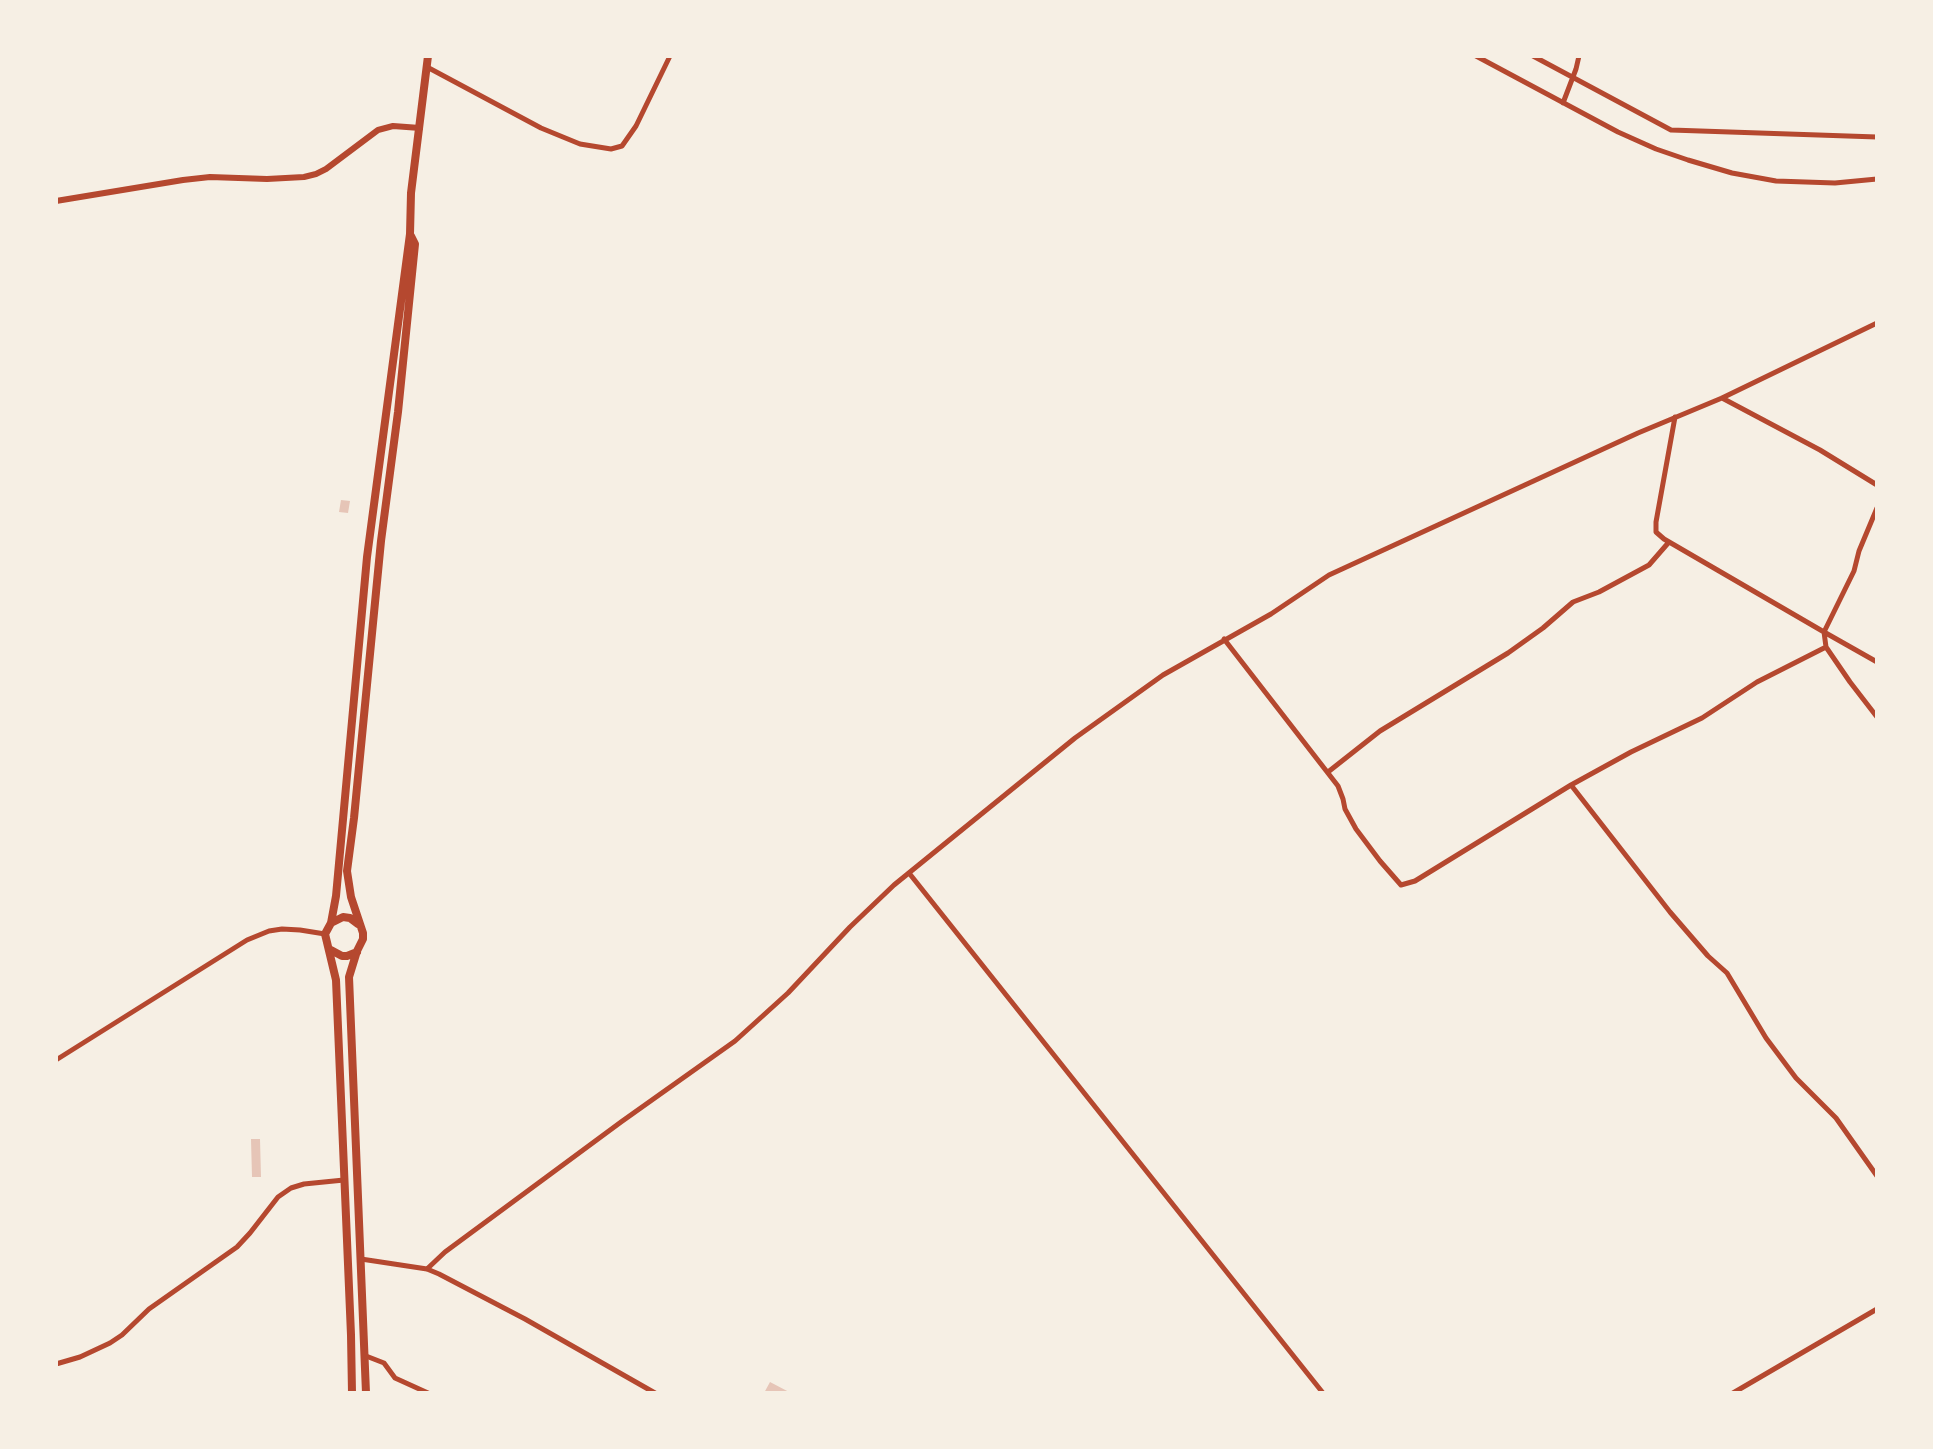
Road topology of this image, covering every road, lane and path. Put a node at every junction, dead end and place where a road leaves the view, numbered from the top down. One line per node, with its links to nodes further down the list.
1 (428, 56): 6 (highway)
2 (670, 56): 6 (street)
3 (1476, 56): 8 (street)
4 (1533, 56): 7 (street)
5 (1579, 56): 7 (street)
6 (427, 67): 9 (highway)
7 (1573, 78): 8 (street); 10 (street)
8 (1563, 103): 11 (street)
9 (420, 128): 12 (street); 13 (highway)
10 (1877, 137)
11 (1877, 179)
12 (56, 201)
13 (410, 234): 28 (highway); 29 (highway)
14 (1877, 323): 15 (street)
15 (1722, 398): 16 (street); 17 (street)
16 (1675, 417): 19 (street); 21 (street)
17 (1877, 485)
18 (1877, 508): 20 (street)
19 (1669, 542): 20 (street); 25 (street)
20 (1824, 632): 22 (street); 23 (street)
21 (1224, 639): 25 (street); 27 (street)
22 (1826, 647): 24 (street); 26 (street)
23 (1877, 662)
24 (1877, 717)
25 (1328, 772): 26 (street)
26 (1571, 785): 34 (street)
27 (909, 873): 37 (street); 45 (street)
28 (331, 923): 29 (highway); 30 (highway)
29 (360, 926): 32 (highway)
30 (325, 934): 31 (highway); 33 (street)
31 (328, 947): 32 (highway); 35 (highway)
32 (357, 951): 36 (highway)
33 (56, 1060)
34 (1877, 1176)
35 (344, 1180): 40 (street); 41 (highway)
36 (361, 1259): 37 (street); 39 (highway)
37 (427, 1269): 44 (street)
38 (1877, 1309): 46 (street)
39 (366, 1356): 42 (highway); 43 (street)
40 (56, 1364)
41 (352, 1393)
42 (366, 1393)
43 (428, 1393)
44 (655, 1393)
45 (1323, 1393)
46 (1733, 1393)

